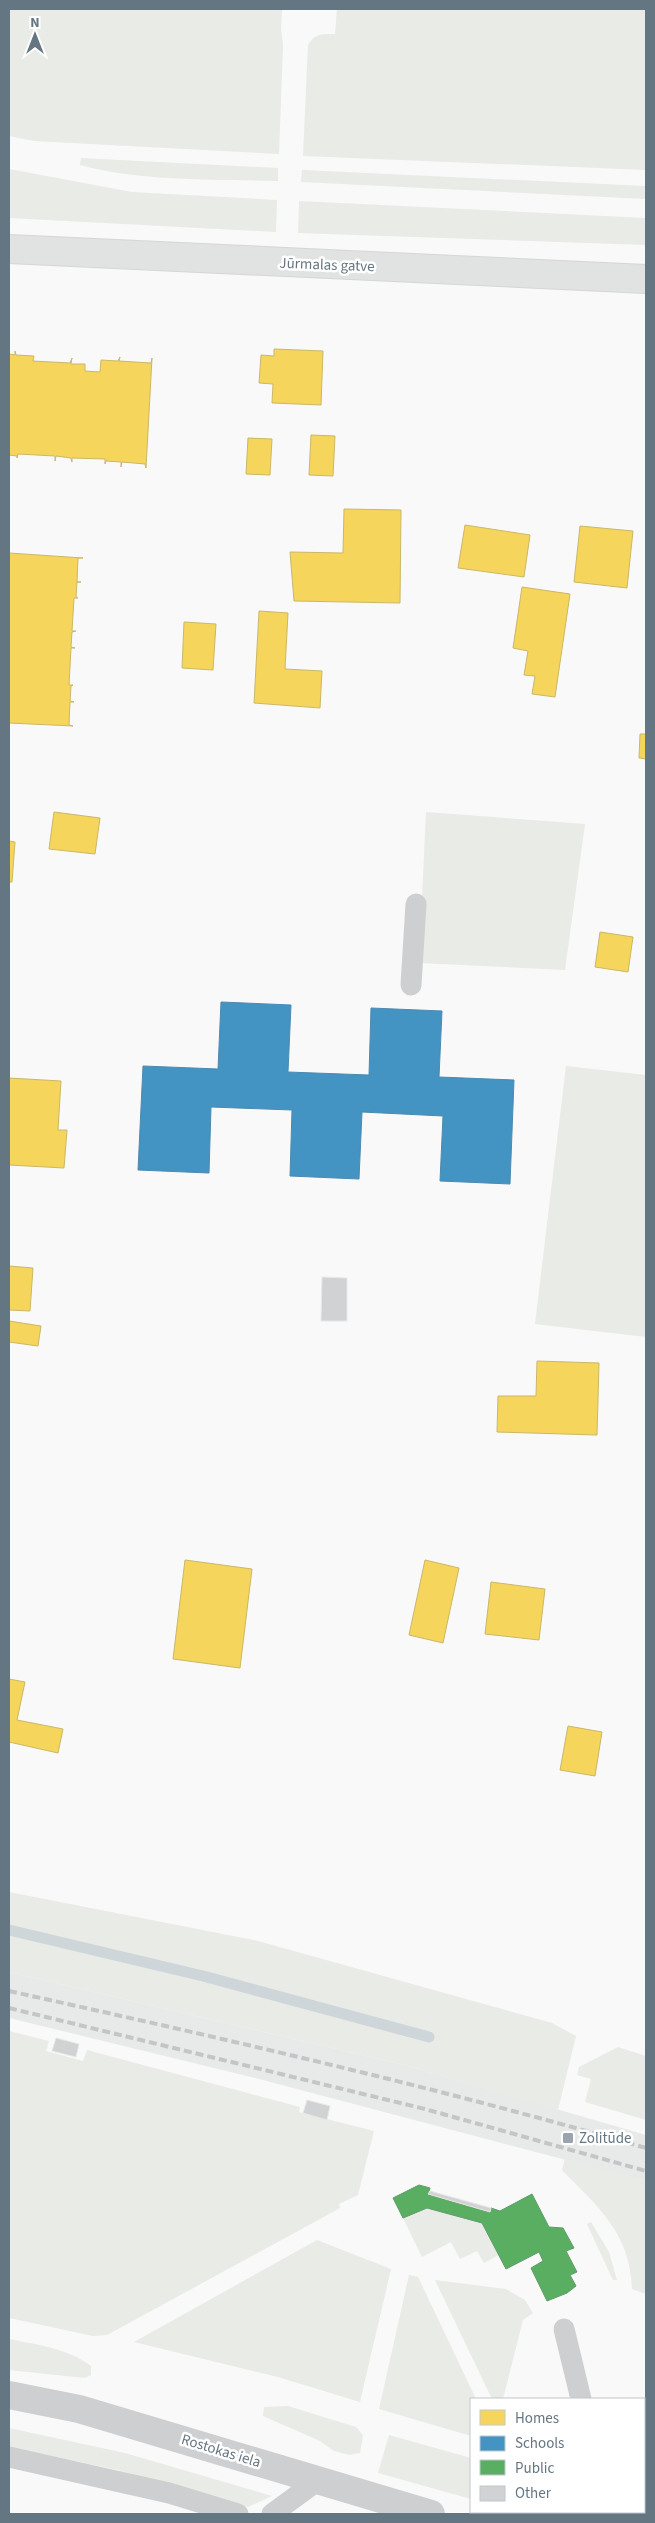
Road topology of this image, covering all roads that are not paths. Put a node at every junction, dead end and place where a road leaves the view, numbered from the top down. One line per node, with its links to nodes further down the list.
1 (9, 250): 2 (main road, Jūrmalas gatve)
2 (646, 279)
3 (416, 904): 4 (lane)
4 (411, 986)
5 (564, 2329): 7 (lane)
6 (9, 2395): 9 (street, Rostokas iela)
7 (581, 2398)
8 (9, 2457): 10 (lane)
9 (317, 2480): 11 (lane); 12 (street, Rostokas iela)
10 (238, 2514)
11 (272, 2514)
12 (431, 2514)

